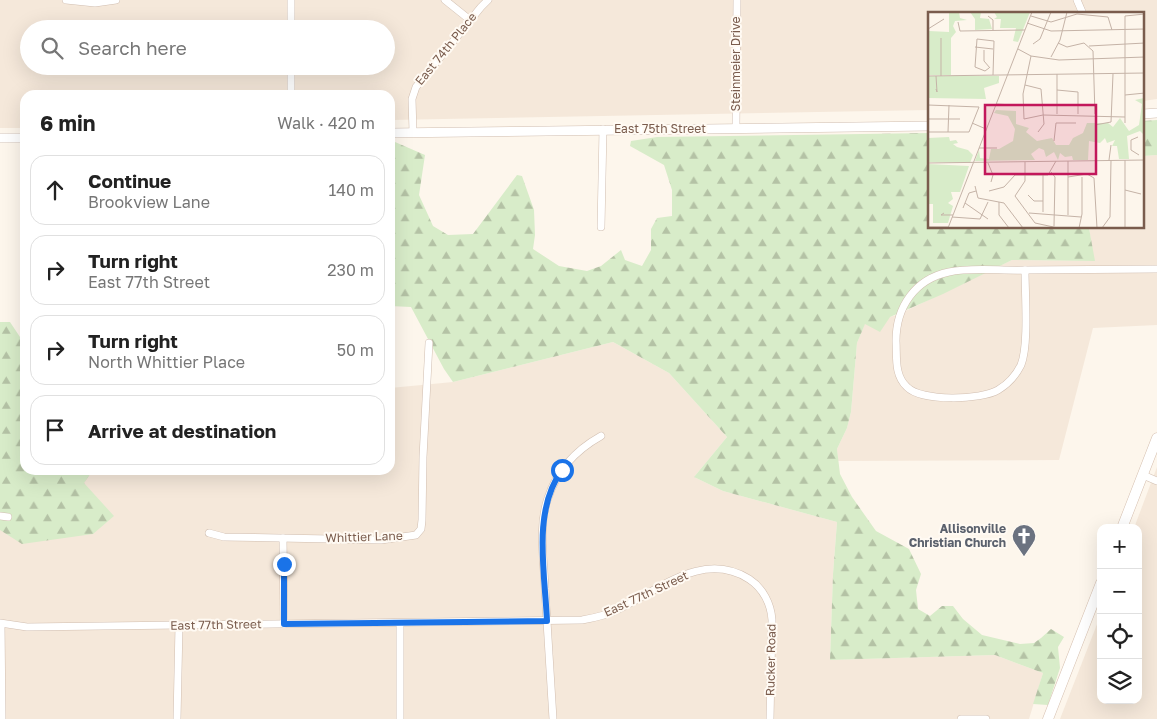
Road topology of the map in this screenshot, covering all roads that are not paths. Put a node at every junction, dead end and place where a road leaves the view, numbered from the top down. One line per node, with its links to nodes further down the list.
1 (66, 0): 2 (street)
2 (116, 0)
3 (291, 0): 9 (street)
4 (445, 0): 10 (street)
5 (488, 0): 10 (street, East 74th Place)
6 (737, 0): 17 (street, Steinmeier Drive)
7 (1077, 0): 8 (street)
8 (1082, 12)
9 (291, 20)
10 (470, 20): 19 (street, East 74th Place)
11 (291, 75): 12 (street)
12 (291, 90)
13 (1157, 113): 14 (street)
14 (1144, 114)
15 (928, 126): 17 (street, East 75th Street)
16 (603, 129): 17 (street, East 75th Street); 19 (street, East 75th Street); 22 (street)
17 (736, 129)
18 (395, 133): 19 (street, East 75th Street)
19 (413, 133)
20 (0, 138): 21 (street)
21 (20, 138)
22 (601, 227)
23 (1157, 269): 24 (street)
24 (1025, 270): 24 (street)
25 (429, 343): 32 (street, Whittier Lane)
26 (601, 436): 35 (street)
27 (1157, 438): 28 (main road)
28 (1143, 475): 29 (street); 30 (main road)
29 (1157, 481)
30 (1124, 524)
31 (209, 533): 32 (street, Whittier Lane)
32 (283, 538): 38 (street)
33 (1097, 594): 47 (main road)
34 (768, 602): 35 (street, East 77th Street); 44 (street, Rucker Road)
35 (547, 621): 36 (street, East 77th Street); 43 (street)
36 (400, 623): 38 (street, East 77th Street); 42 (street)
37 (0, 624): 39 (street, East 77th Street); 40 (street)
38 (284, 624): 39 (street, East 77th Street)
39 (179, 626): 41 (street)
40 (2, 719)
41 (178, 719)
42 (400, 719)
43 (553, 719)
44 (770, 719)
45 (961, 719): 46 (street)
46 (986, 719)
47 (1048, 719)

